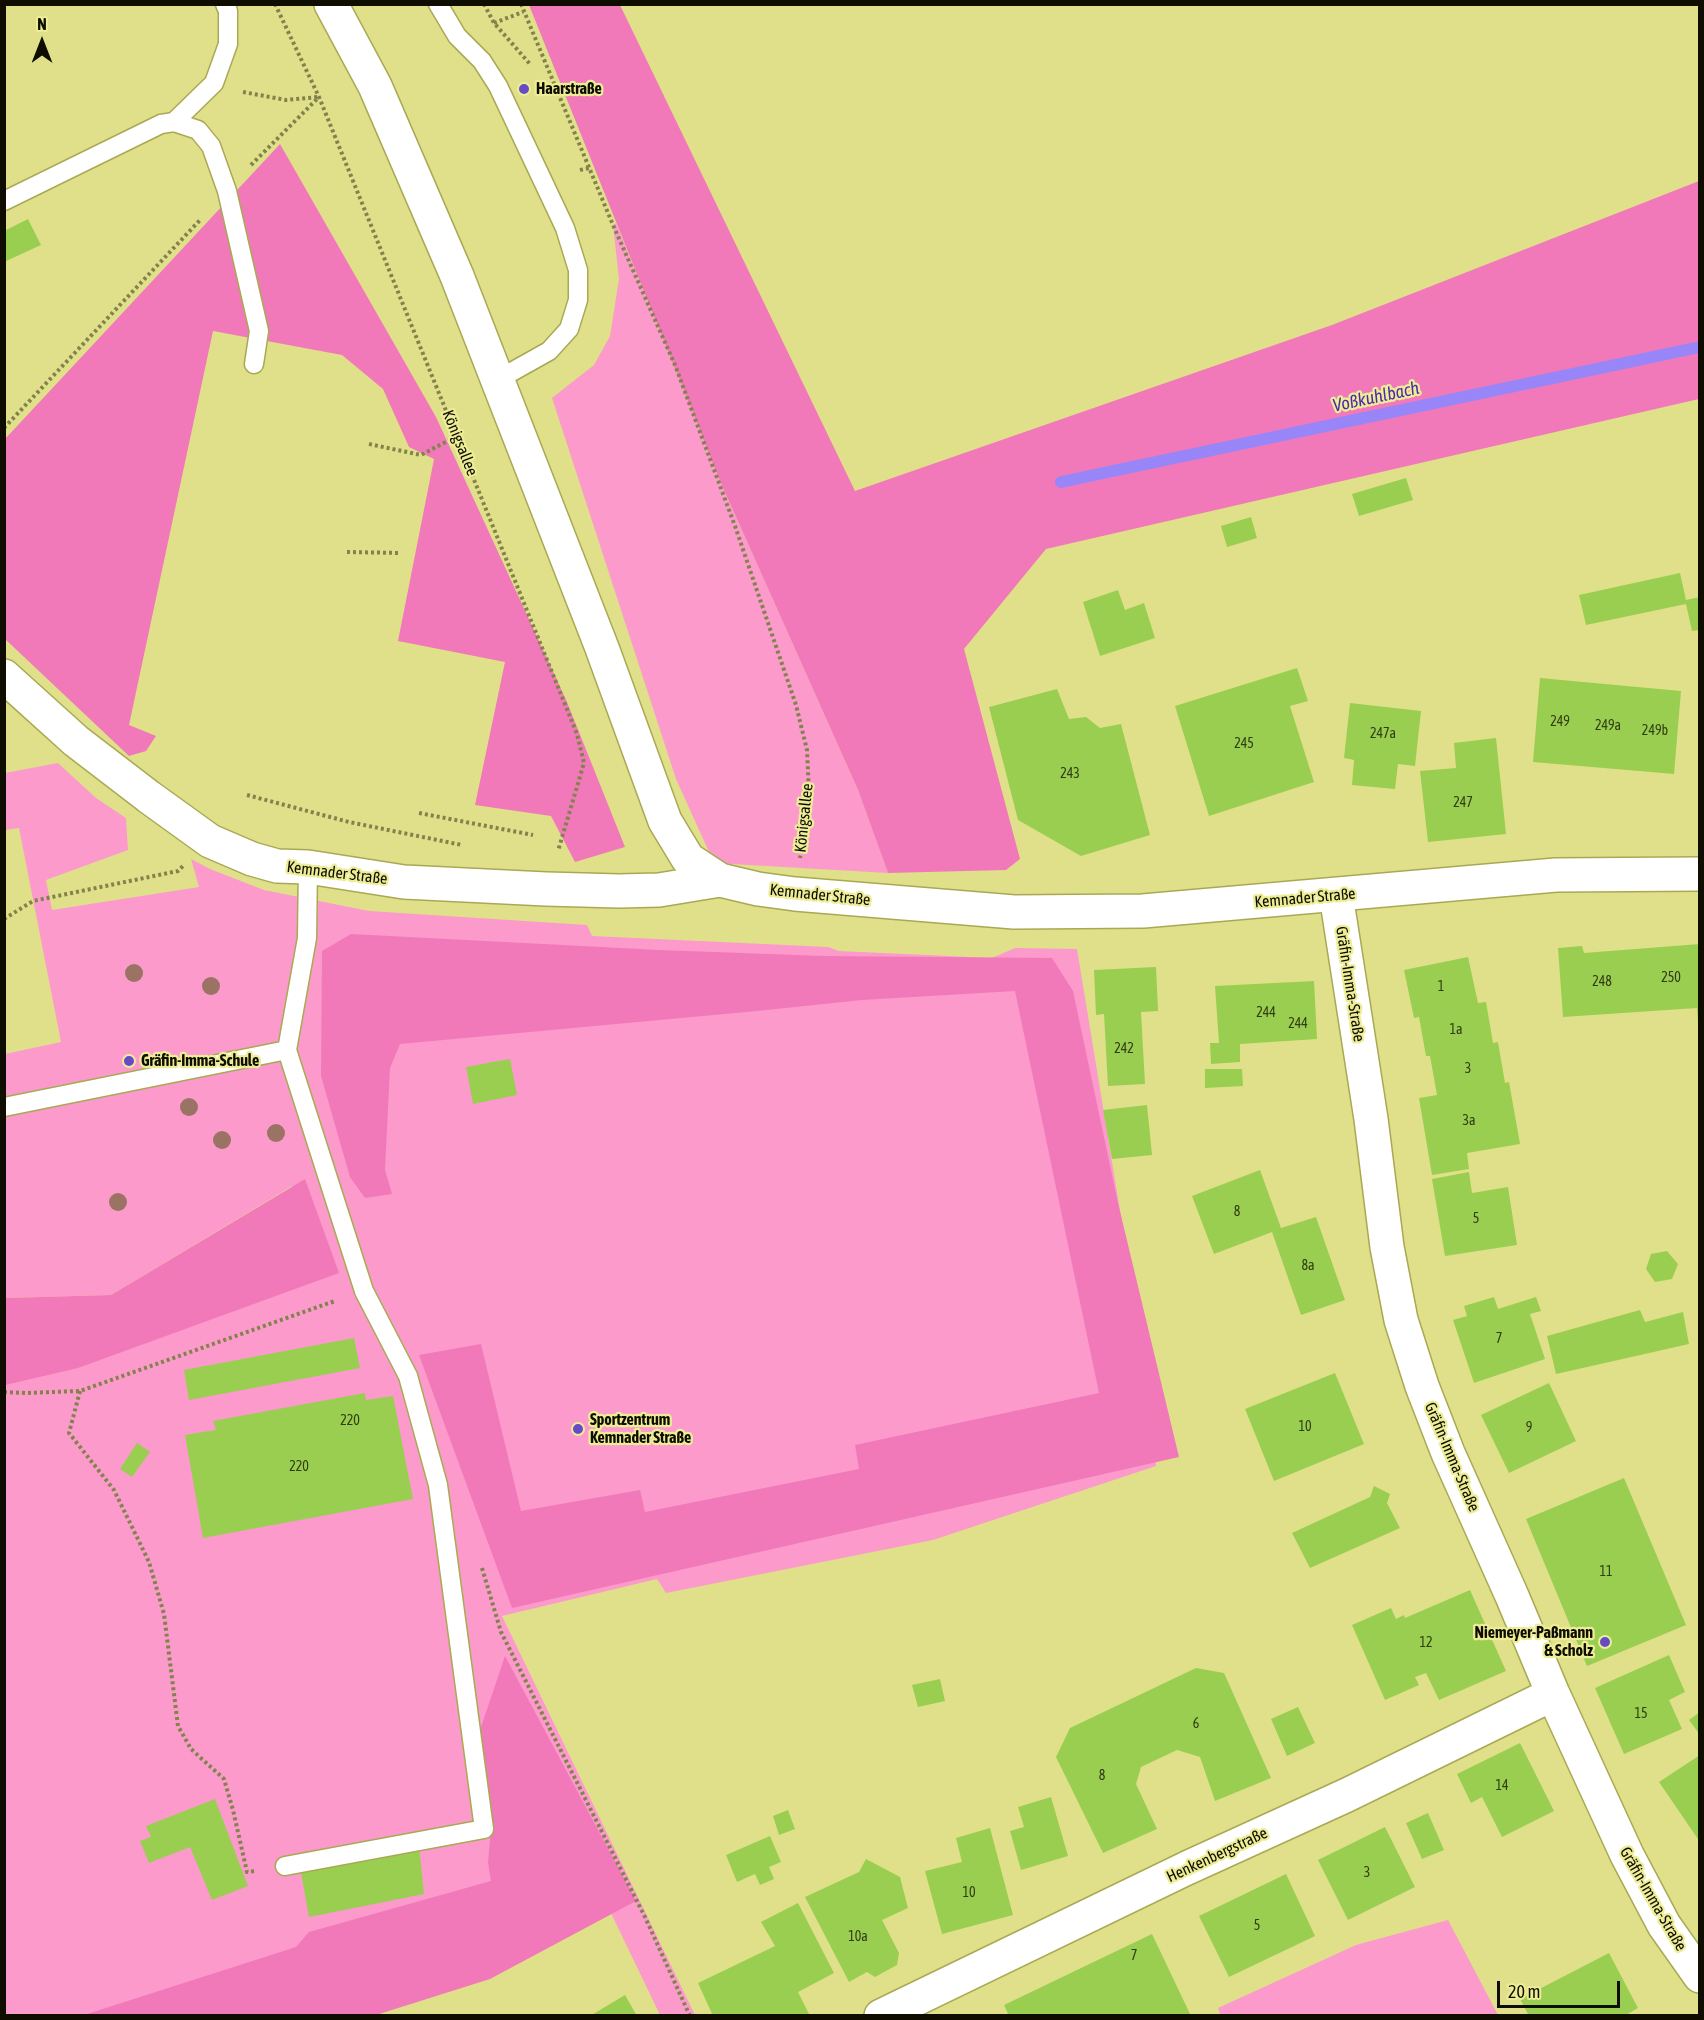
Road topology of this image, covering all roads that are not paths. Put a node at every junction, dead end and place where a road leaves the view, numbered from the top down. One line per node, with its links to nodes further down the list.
1 (225, 4): 6 (lane)
2 (331, 4): 5 (street)
3 (354, 4): 5 (street)
4 (438, 4): 9 (lane)
5 (375, 86): 9 (street)
6 (174, 122): 7 (lane); 8 (lane)
7 (4, 201)
8 (254, 364)
9 (499, 379): 13 (street)
10 (4, 676): 11 (street, Kemnader Straße)
11 (308, 867): 13 (street, Kemnader Straße); 15 (lane)
12 (1700, 874): 14 (street, Kemnader Straße)
13 (720, 880): 14 (street, Kemnader Straße)
14 (1336, 896): 17 (street, Gräfin-Imma-Straße)
15 (287, 1050): 16 (lane); 18 (lane)
16 (4, 1107)
17 (1552, 1694): 19 (street, Gräfin-Imma-Straße); 20 (street, Henkenbergstraße)
18 (285, 1866)
19 (1700, 1976)
20 (881, 2016)

